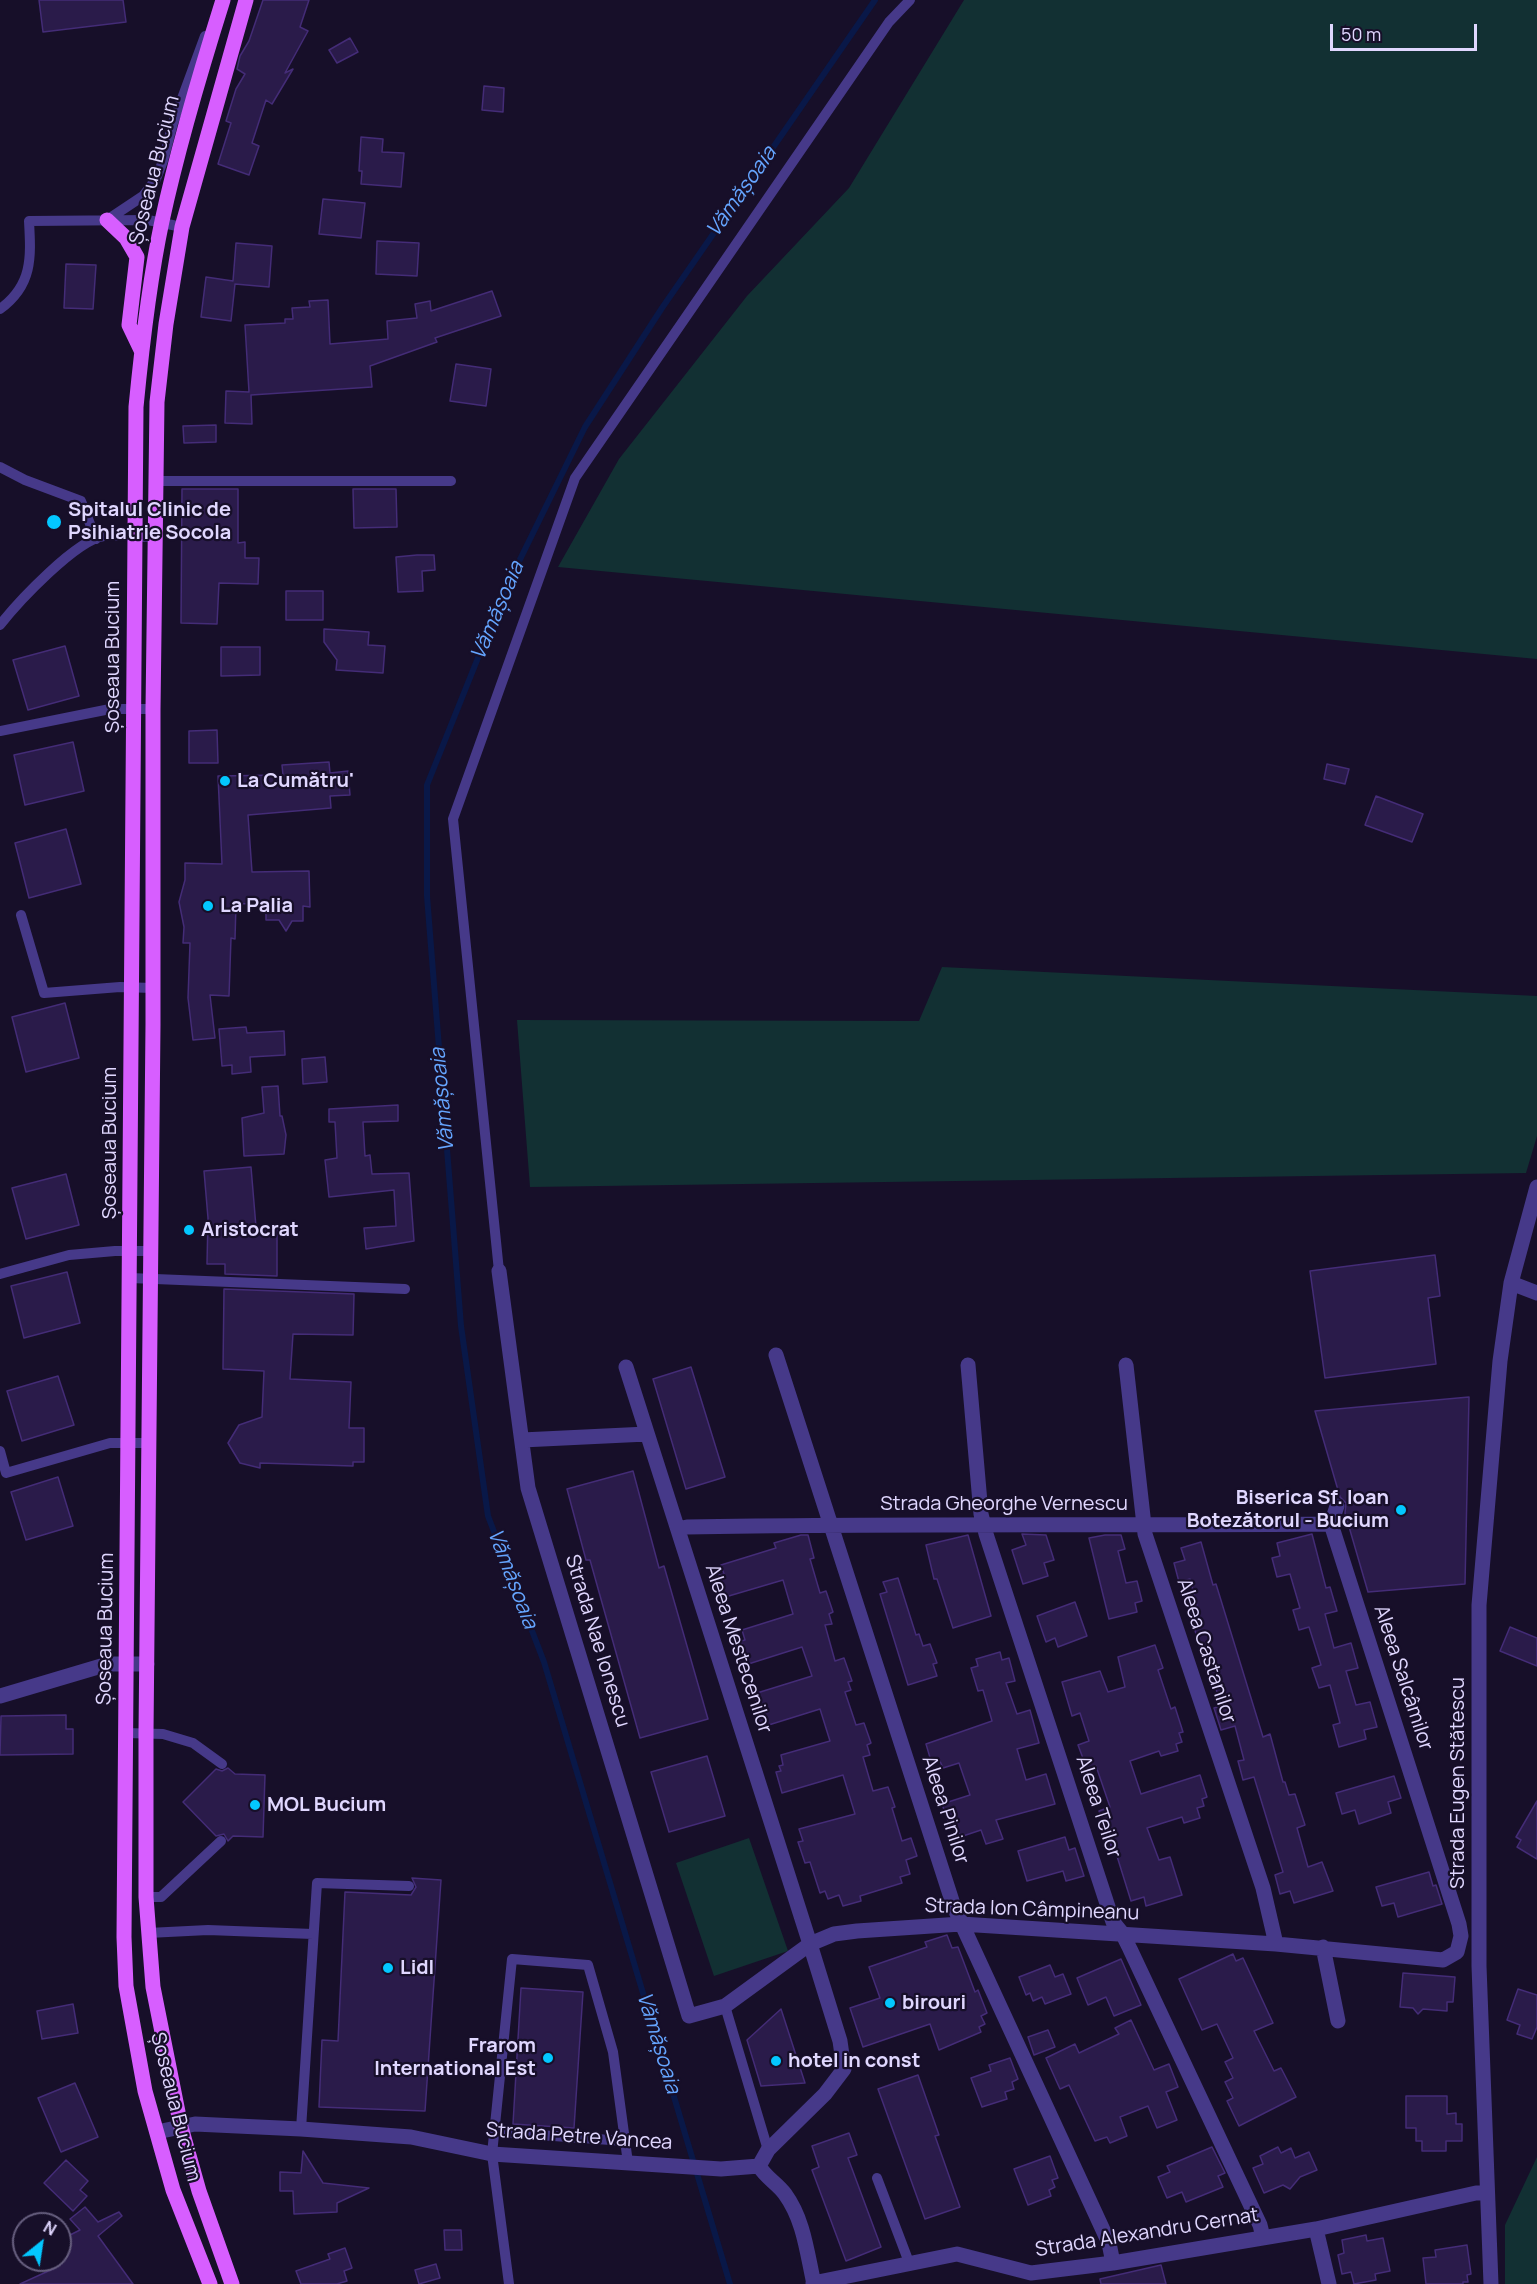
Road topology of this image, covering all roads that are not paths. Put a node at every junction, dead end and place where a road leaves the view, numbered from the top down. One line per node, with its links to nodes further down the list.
1 (221, 0): 4 (lane); 5 (main road, Șoseaua Bucium)
2 (246, 0): 6 (main road, Șoseaua Bucium)
3 (910, 0): 25 (lane)
4 (108, 220): 5 (lane); 7 (lane); 8 (main road)
5 (162, 222): 6 (lane); 8 (main road, Șoseaua Bucium)
6 (182, 227): 10 (main road, Șoseaua Bucium)
7 (0, 309)
8 (141, 351): 12 (main road, Șoseaua Bucium)
9 (0, 466): 14 (lane)
10 (156, 481): 11 (lane); 13 (main road, Șoseaua Bucium)
11 (451, 481)
12 (134, 537): 13 (lane); 14 (lane); 16 (main road, Șoseaua Bucium)
13 (155, 537): 17 (main road, Șoseaua Bucium)
14 (96, 539): 15 (lane)
15 (0, 625)
16 (134, 709): 17 (lane); 18 (lane); 20 (main road, Șoseaua Bucium)
17 (153, 709): 21 (main road, Șoseaua Bucium)
18 (0, 731)
19 (21, 915): 20 (lane)
20 (132, 987): 21 (lane); 23 (main road, Șoseaua Bucium)
21 (153, 988): 24 (main road, Șoseaua Bucium)
22 (1537, 1187): 29 (street, Strada Eugen Stătescu)
23 (130, 1251): 24 (lane); 26 (lane); 27 (main road, Șoseaua Bucium)
24 (151, 1251): 28 (main road, Șoseaua Bucium)
25 (499, 1271): 37 (street, Strada Nae Ionescu)
26 (0, 1274)
27 (130, 1278): 28 (lane); 38 (main road, Șoseaua Bucium)
28 (151, 1278): 30 (lane); 39 (main road, Șoseaua Bucium)
29 (1511, 1283): 31 (street); 76 (street, Strada Eugen Stătescu)
30 (405, 1289)
31 (1537, 1293)
32 (776, 1355): 42 (street, Aleea Pinilor)
33 (968, 1365): 44 (street, Aleea Teilor)
34 (1126, 1365): 45 (street, Aleea Castanilor)
35 (626, 1367): 36 (street, Aleea Mestecenilor)
36 (647, 1434): 37 (street); 46 (street, Aleea Mestecenilor)
37 (522, 1440): 64 (street, Strada Nae Ionescu)
38 (129, 1443): 39 (lane); 40 (lane); 47 (main road, Șoseaua Bucium)
39 (149, 1443): 48 (main road, Șoseaua Bucium)
40 (0, 1451)
41 (1337, 1506): 43 (street)
42 (830, 1524): 44 (street, Strada Gheorghe Vernescu); 46 (street, Strada Gheorghe Vernescu); 56 (street, Aleea Pinilor)
43 (1331, 1524): 45 (street, Strada Gheorghe Vernescu); 63 (street, Aleea Salcâmilor)
44 (984, 1525): 45 (street, Strada Gheorghe Vernescu); 59 (street, Aleea Teilor)
45 (1143, 1526): 61 (street, Aleea Castanilor)
46 (678, 1529): 60 (street, Aleea Mestecenilor)
47 (127, 1664): 48 (street); 49 (street); 50 (main road, Șoseaua Bucium)
48 (147, 1665): 51 (main road, Șoseaua Bucium)
49 (0, 1695)
50 (126, 1733): 51 (lane); 68 (main road, Șoseaua Bucium)
51 (146, 1733): 52 (lane); 55 (main road, Șoseaua Bucium)
52 (222, 1764)
53 (221, 1841): 55 (lane)
54 (410, 1886): 58 (lane)
55 (146, 1898): 57 (main road, Șoseaua Bucium)
56 (961, 1924): 59 (street, Strada Ion Câmpineanu); 60 (street, Strada Ion Câmpineanu); 79 (street, Aleea Pinilor)
57 (148, 1933): 58 (lane); 66 (main road, Șoseaua Bucium)
58 (313, 1934): 67 (lane)
59 (1122, 1934): 61 (street, Strada Ion Câmpineanu); 78 (street, Aleea Teilor)
60 (810, 1944): 64 (street, Strada Ion Câmpineanu); 71 (street)
61 (1275, 1944): 62 (street, Strada Ion Câmpineanu)
62 (1323, 1947): 63 (street, Strada Ion Câmpineanu); 65 (street)
63 (1443, 1960)
64 (726, 2006): 71 (lane)
65 (1338, 2022)
66 (181, 2127): 67 (street, Strada Petre Vancea); 68 (street, Strada Petre Vancea); 82 (main road, Șoseaua Bucium)
67 (301, 2129): 72 (street, Strada Petre Vancea)
68 (157, 2132): 81 (main road, Șoseaua Bucium)
69 (496, 2132): 70 (lane); 70 (lane); 72 (lane)
70 (625, 2141): 73 (lane)
71 (768, 2151): 74 (street)
72 (492, 2154): 73 (street, Strada Petre Vancea); 83 (lane)
73 (628, 2163): 74 (street, Strada Petre Vancea)
74 (759, 2166): 84 (street)
75 (877, 2178): 80 (lane)
76 (1488, 2193): 77 (street, Strada Alexandru Cernat); 86 (street, Strada Eugen Stătescu)
77 (1316, 2229): 78 (street, Strada Alexandru Cernat); 85 (street)
78 (1263, 2237): 79 (street, Strada Alexandru Cernat)
79 (1113, 2263): 80 (street, Strada Alexandru Cernat)
80 (910, 2265): 84 (street, Strada Alexandru Cernat)
81 (210, 2284)
82 (232, 2284)
83 (509, 2284)
84 (813, 2284)
85 (1329, 2284)
86 (1491, 2284)

